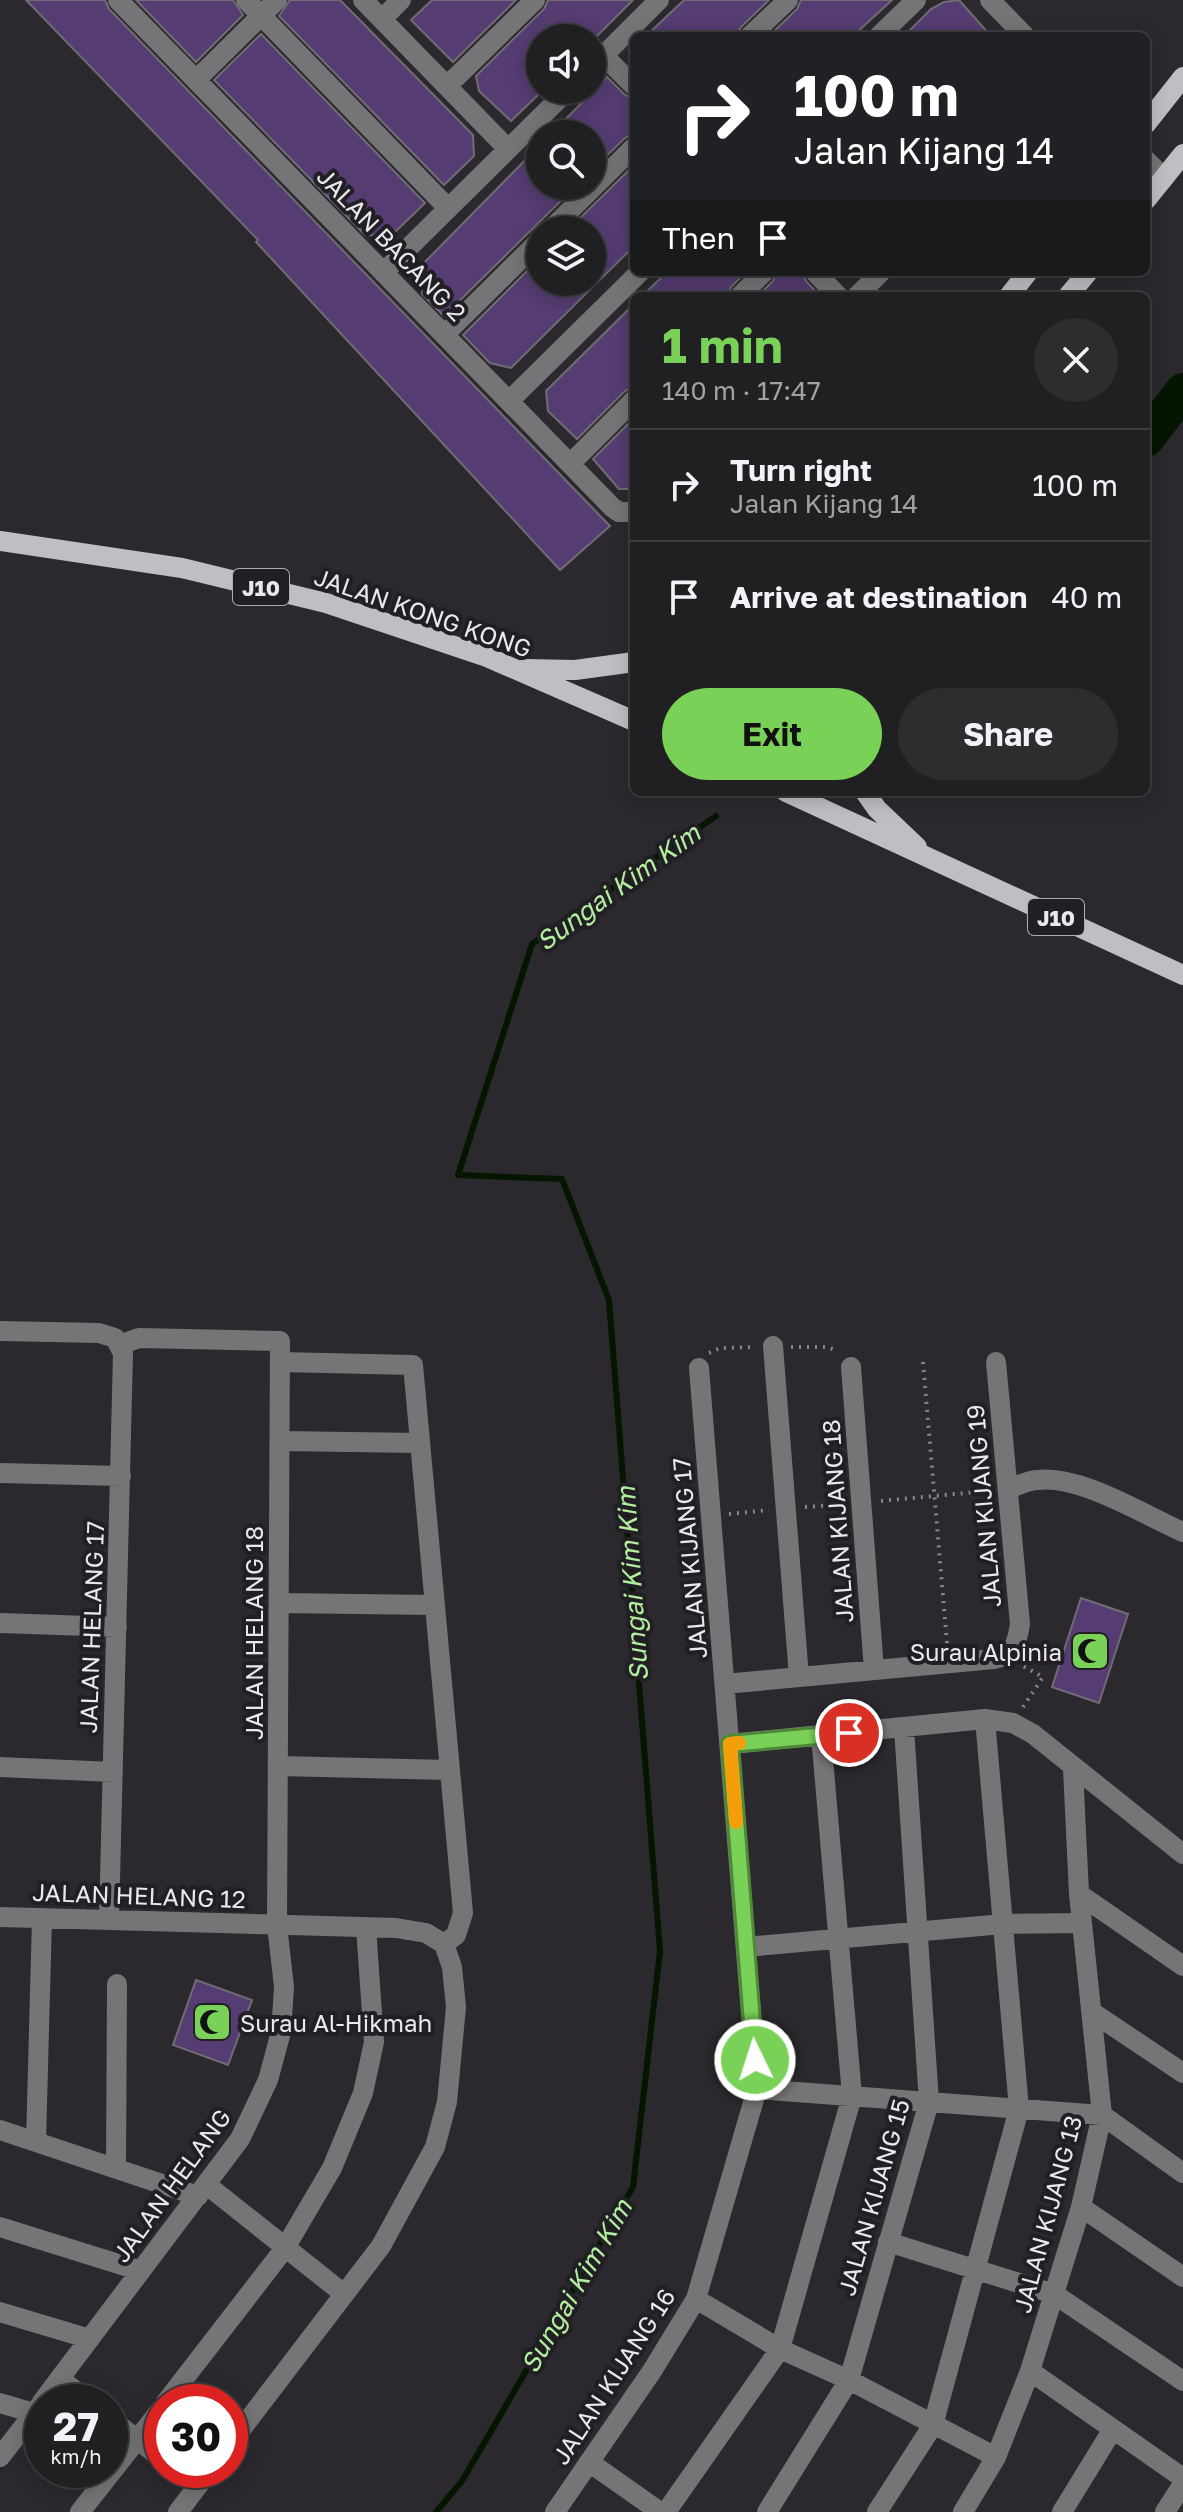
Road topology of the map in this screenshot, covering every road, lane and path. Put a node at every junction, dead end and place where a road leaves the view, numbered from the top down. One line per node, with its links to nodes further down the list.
1 (118, 0): 19 (street, JALAN BACANG 2)
2 (246, 0): 11 (street)
3 (277, 0): 11 (street)
4 (363, 0): 12 (street)
5 (401, 0): 12 (street)
6 (535, 0): 21 (street)
7 (659, 0): 16 (street)
8 (788, 0): 13 (street)
9 (916, 0): 14 (street)
10 (990, 0): 15 (street)
11 (261, 16): 19 (street); 30 (street)
12 (382, 19): 21 (street)
13 (754, 32)
14 (883, 32)
15 (1014, 32)
16 (606, 53)
17 (606, 67): 20 (street)
18 (1183, 77): 23 (main road)
19 (196, 80): 33 (street, JALAN BACANG 2)
20 (630, 83)
21 (447, 86): 24 (street)
22 (554, 104): 24 (street)
23 (1150, 119)
24 (508, 149): 30 (street)
25 (630, 151): 31 (street)
26 (1183, 154): 28 (main road)
27 (1150, 164): 28 (street)
28 (1164, 178): 29 (main road)
29 (1150, 195)
30 (448, 208): 33 (street)
31 (564, 216)
32 (526, 254): 45 (street)
33 (384, 272): 45 (street, JALAN BACANG 2)
34 (636, 276): 46 (street)
35 (760, 276): 40 (street)
36 (819, 276): 41 (street)
37 (877, 276): 42 (street)
38 (1025, 276): 43 (main road)
39 (1085, 276): 44 (main road)
40 (744, 292)
41 (834, 292)
42 (861, 292)
43 (1012, 292)
44 (1071, 292)
45 (444, 335): 46 (street, JALAN BACANG 2)
46 (509, 401): 48 (street, JALAN BACANG 2)
47 (630, 404): 48 (street)
48 (570, 464): 49 (street, JALAN BACANG 2)
49 (630, 512)
50 (0, 541): 52 (main road, JALAN KONG KONG / J10)
51 (630, 663): 52 (main road)
52 (513, 669): 53 (main road, JALAN KONG KONG / J10)
53 (630, 719)
54 (795, 796): 56 (main road, J10)
55 (868, 796): 56 (main road)
56 (930, 859): 57 (main road, J10)
57 (1183, 975)
58 (0, 1331): 59 (street)
59 (117, 1341): 61 (street, JALAN HELANG 18); 69 (street, JALAN HELANG 17)
60 (773, 1346): 78 (street)
61 (280, 1362): 66 (street, JALAN HELANG 18); 67 (street)
62 (923, 1362): 76 (path)
63 (996, 1362): 70 (street, JALAN KIJANG 19)
64 (851, 1367): 77 (street, JALAN KIJANG 18)
65 (699, 1368): 80 (street, JALAN KIJANG 17)
66 (280, 1441): 67 (street); 72 (street, JALAN HELANG 18)
67 (420, 1443): 73 (street)
68 (0, 1473): 69 (street)
69 (121, 1476): 75 (street, JALAN HELANG 17)
70 (1008, 1489): 71 (street); 76 (street, JALAN KIJANG 19)
71 (1183, 1532)
72 (279, 1603): 73 (street); 86 (street, JALAN HELANG 18)
73 (435, 1605): 89 (street)
74 (0, 1623): 75 (street)
75 (117, 1627): 90 (street, JALAN HELANG 17)
76 (948, 1663): 77 (street)
77 (874, 1670): 78 (street)
78 (799, 1677): 80 (street)
79 (1043, 1677): 82 (path)
80 (725, 1684): 85 (street, JALAN KIJANG 17)
81 (985, 1719): 82 (street); 83 (street); 97 (street)
82 (1013, 1723): 88 (street)
83 (904, 1728): 84 (street); 100 (street, JALAN KIJANG 15)
84 (821, 1735): 85 (street); 101 (street)
85 (730, 1744): 103 (street, JALAN KIJANG 16)
86 (278, 1766): 89 (street); 98 (street, JALAN HELANG 18)
87 (0, 1767): 90 (street)
88 (1073, 1769): 91 (street); 92 (street, JALAN KIJANG 13)
89 (449, 1770): 102 (street)
90 (113, 1772): 95 (street, JALAN HELANG 17)
91 (1183, 1854)
92 (1079, 1894): 96 (street, JALAN KIJANG 13); 104 (street)
93 (0, 1917): 94 (street, JALAN HELANG 12)
94 (42, 1918): 95 (street, JALAN HELANG 12); 114 (street)
95 (109, 1920): 98 (street, JALAN HELANG 12)
96 (1082, 1923): 97 (street); 106 (street, JALAN KIJANG 13)
97 (1003, 1924): 100 (street); 111 (street)
98 (277, 1925): 99 (street, JALAN HELANG 12); 117 (street, JALAN HELANG)
99 (366, 1927): 102 (street, JALAN HELANG 12); 121 (street)
100 (918, 1931): 101 (street); 110 (street, JALAN KIJANG 15)
101 (839, 1937): 103 (street); 109 (street)
102 (444, 1944): 125 (street)
103 (746, 1947): 108 (street, JALAN KIJANG 16)
104 (1183, 1966)
105 (117, 1984): 115 (street)
106 (1092, 2012): 107 (street); 112 (street, JALAN KIJANG 13)
107 (1183, 2073)
108 (757, 2089): 109 (street); 127 (street, JALAN KIJANG 16)
109 (852, 2096): 110 (street); 130 (street)
110 (929, 2102): 111 (street); 120 (street, JALAN KIJANG 15)
111 (1019, 2109): 112 (street); 122 (street)
112 (1102, 2115): 116 (street); 118 (street, JALAN KIJANG 13)
113 (0, 2130): 114 (street)
114 (36, 2142): 115 (street)
115 (116, 2169): 117 (street)
116 (1183, 2173)
117 (202, 2190): 121 (street); 123 (street, JALAN HELANG)
118 (1081, 2207): 124 (street); 126 (street, JALAN KIJANG 13)
119 (0, 2227): 123 (street)
120 (888, 2242): 122 (street); 133 (street, JALAN KIJANG 15)
121 (285, 2248): 125 (street); 137 (street)
122 (976, 2267): 126 (street); 141 (street)
123 (141, 2271): 129 (street, JALAN HELANG)
124 (1183, 2277)
125 (344, 2294): 140 (street)
126 (1054, 2294): 131 (street, JALAN KIJANG 13); 134 (street)
127 (696, 2299): 130 (street); 150 (street, JALAN KIJANG 16)
128 (0, 2312): 129 (street)
129 (90, 2339): 132 (street, JALAN HELANG)
130 (780, 2349): 133 (street); 157 (street)
131 (1030, 2371): 143 (street); 149 (street, JALAN KIJANG 13)
132 (60, 2379): 135 (street, JALAN HELANG); 136 (street)
133 (849, 2380): 141 (street); 158 (street, JALAN KIJANG 15)
134 (1183, 2381)
135 (56, 2384)
136 (67, 2384)
137 (180, 2384)
138 (0, 2403): 139 (street)
139 (24, 2405)
140 (248, 2420)
141 (933, 2425): 149 (street); 159 (street)
142 (24, 2426): 148 (street, JALAN HELANG)
143 (1113, 2429): 151 (street); 161 (street)
144 (144, 2431): 146 (street)
145 (128, 2433): 146 (street)
146 (137, 2440): 147 (street); 154 (street)
147 (144, 2445)
148 (0, 2457)
149 (996, 2457): 160 (street, JALAN KIJANG 13)
150 (589, 2462): 156 (street, JALAN KIJANG 16); 157 (street)
151 (1183, 2478)
152 (1183, 2484): 162 (street)
153 (196, 2488): 155 (street)
154 (80, 2512)
155 (178, 2512)
156 (555, 2512)
157 (663, 2512)
158 (767, 2512)
159 (877, 2512)
160 (963, 2512)
161 (1062, 2512)
162 (1165, 2512)

